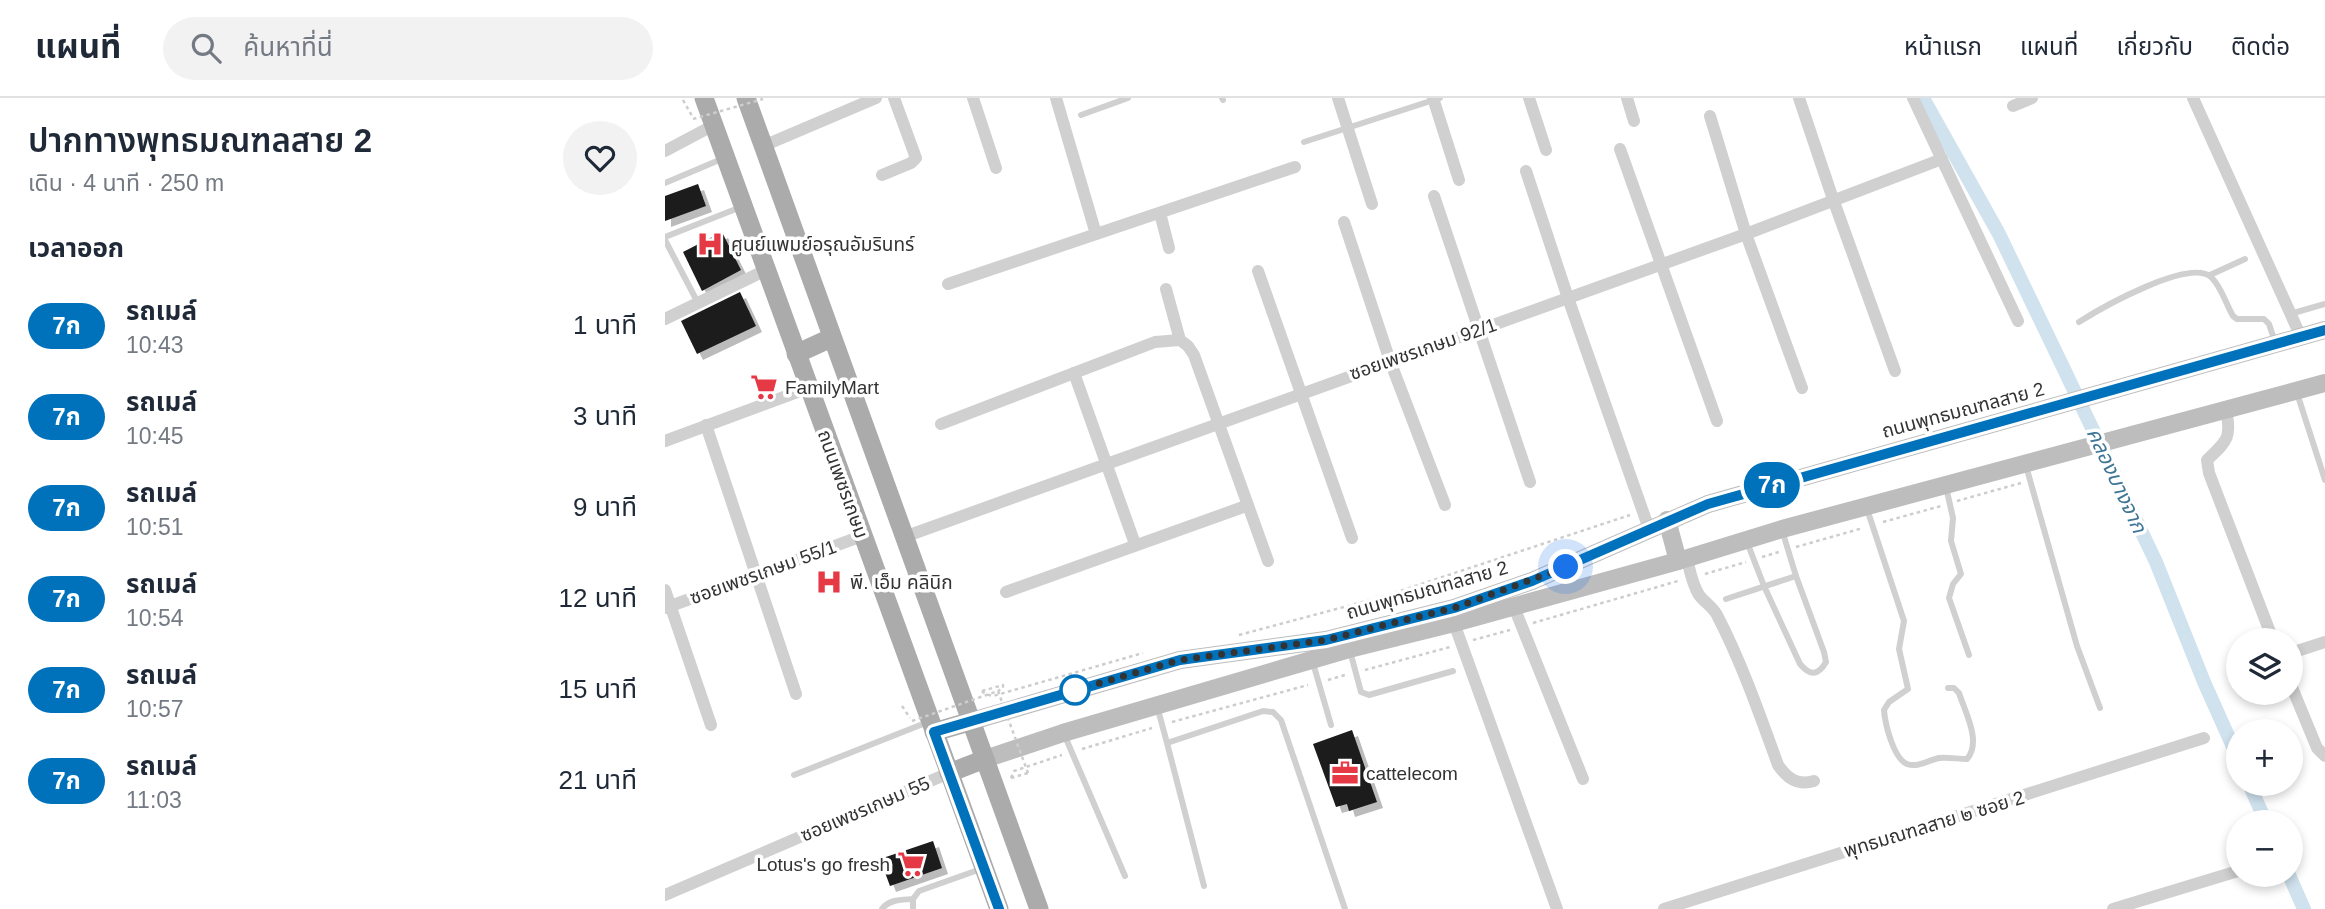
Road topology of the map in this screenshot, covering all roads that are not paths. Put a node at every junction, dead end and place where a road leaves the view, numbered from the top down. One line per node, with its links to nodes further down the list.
1 (704, 98): 20 (main road, ถนนเพชรเกษม)
2 (745, 98): 23 (main road, ถนนเพชรเกษม)
3 (876, 98): 23 (street)
4 (894, 98): 32 (street)
5 (973, 98): 30 (street)
6 (1056, 98): 41 (street)
7 (1128, 98): 17 (lane)
8 (1338, 98): 21 (street)
9 (1529, 98): 25 (street)
10 (1627, 98): 19 (street)
11 (1799, 98): 36 (street)
12 (1913, 98): 28 (street)
13 (2032, 98): 16 (street)
14 (2193, 98): 55 (street)
15 (1436, 99): 21 (lane); 33 (street)
16 (2013, 106)
17 (1081, 115)
18 (1710, 116): 42 (street)
19 (1634, 121)
20 (714, 125): 26 (street); 27 (main road, ถนนเพชรเกษม)
21 (1348, 128): 22 (lane); 37 (street)
22 (1304, 142)
23 (763, 146): 62 (main road, ถนนเพชรเกษม)
24 (1620, 149): 46 (street)
25 (1546, 150)
26 (665, 152)
27 (726, 157): 34 (lane); 38 (main road, ถนนเพชรเกษม)
28 (1941, 159): 36 (street, ซอยเพชรเกษม 92/1); 57 (street)
29 (1295, 167): 39 (street)
30 (996, 168)
31 (1526, 171): 52 (street)
32 (882, 175)
33 (1459, 180)
34 (665, 183)
35 (1434, 196): 60 (street)
36 (1833, 199): 42 (street, ซอยเพชรเกษม 92/1); 67 (street)
37 (1372, 204)
38 (743, 207): 43 (lane); 47 (main road, ถนนเพชรเกษม)
39 (1160, 213): 41 (street); 44 (street)
40 (1344, 222): 66 (street)
41 (1096, 234): 50 (street)
42 (1747, 234): 46 (street, ซอยเพชรเกษม 92/1); 71 (street)
43 (665, 238): 53 (lane)
44 (1169, 248)
45 (2245, 259): 49 (lane)
46 (1660, 264): 52 (street, ซอยเพชรเกษม 92/1); 75 (street)
47 (766, 270): 53 (street); 65 (main road, ถนนเพชรเกษม)
48 (1258, 271): 73 (street)
49 (2210, 275): 58 (lane); 64 (lane)
50 (948, 284)
51 (1166, 289): 63 (street)
52 (1568, 298): 60 (street, ซอยเพชรเกษม 92/1); 89 (street)
53 (698, 303): 56 (street)
54 (2325, 304): 55 (lane)
55 (2290, 314): 61 (street)
56 (665, 319)
57 (2018, 321)
58 (2079, 321)
59 (2325, 330): 61 (main road, ถนนพุทธมณฑลสาย 2)
60 (1479, 331): 66 (street, ซอยเพชรเกษม 92/1); 83 (street)
61 (2301, 337): 64 (main road, ถนนพุทธมณฑลสาย 2)
62 (831, 338): 65 (main road); 92 (main road, ถนนเพชรเกษม)
63 (1180, 340): 68 (street); 76 (street)
64 (2276, 344): 88 (main road, ถนนพุทธมณฑลสาย 2)
65 (796, 354): 70 (main road, ถนนเพชรเกษม)
66 (1390, 361): 73 (street, ซอยเพชรเกษม 92/1); 85 (street)
67 (1895, 371)
68 (1074, 373): 77 (street); 81 (street)
69 (2325, 383): 72 (main road, ถนนพุทธมณฑลสาย 2)
70 (808, 388): 78 (street); 91 (main road, ถนนเพชรเกษม)
71 (1802, 388)
72 (2296, 391): 74 (main road, ถนนพุทธมณฑลสาย 2); 82 (lane)
73 (1300, 393): 76 (street, ซอยเพชรเกษม 92/1); 93 (street)
74 (2226, 410): 80 (main road, ถนนพุทธมณฑลสาย 2); 107 (street)
75 (1717, 421)
76 (1217, 423): 81 (street, ซอยเพชรเกษม 92/1); 86 (street)
77 (941, 424)
78 (706, 425): 79 (street); 98 (street)
79 (665, 441)
80 (2030, 463): 84 (main road, ถนนพุทธมณฑลสาย 2); 118 (lane)
81 (1107, 465): 92 (street, ซอยเพชรเกษม 92/1); 95 (street)
82 (2325, 480)
83 (1530, 482)
84 (1945, 485): 87 (main road, ถนนพุทธมณฑลสาย 2); 111 (lane)
85 (1445, 505)
86 (1246, 506): 95 (street); 97 (street)
87 (1866, 507): 90 (main road, ถนนพุทธมณฑลสาย 2); 114 (lane)
88 (1667, 520): 89 (main road, ถนนพุทธมณฑลสาย 2); 96 (main road)
89 (1649, 529): 119 (main road, ถนนพุทธมณฑลสาย 2)
90 (1781, 529): 94 (main road, ถนนพุทธมณฑลสาย 2); 99 (lane)
91 (862, 536): 98 (street, ซอยเพชรเกษม 55/1); 121 (main road, ถนนเพชรเกษม)
92 (904, 537): 119 (main road, ถนนเพชรเกษม)
93 (1352, 538)
94 (1746, 540): 96 (main road, ถนนพุทธมณฑลสาย 2); 100 (lane)
95 (1135, 544): 102 (street)
96 (1682, 560): 105 (main road, ถนนพุทธมณฑลสาย 2); 131 (street)
97 (1268, 561)
98 (756, 576): 104 (street, ซอยเพชรเกษม 55/1); 115 (street)
99 (1796, 576): 100 (lane); 100 (lane)
100 (1763, 586): 103 (lane)
101 (665, 590): 104 (street)
102 (1006, 592)
103 (1726, 599)
104 (668, 607): 120 (street)
105 (1514, 607): 106 (main road, ถนนพุทธมณฑลสาย 2); 130 (street)
106 (1454, 623): 109 (main road, ถนนพุทธมณฑลสาย 2); 144 (street)
107 (2268, 628)
108 (2325, 642): 110 (street)
109 (1349, 649): 112 (main road, ถนนพุทธมณฑลสาย 2); 113 (lane)
110 (2303, 649)
111 (1969, 655)
112 (1313, 661): 116 (main road, ถนนพุทธมณฑลสาย 2); 122 (lane)
113 (1453, 671)
114 (1948, 688)
115 (796, 694)
116 (1157, 705): 123 (main road, ถนนพุทธมณฑลสาย 2); 125 (lane)
117 (2299, 705): 126 (street)
118 (2101, 708)
119 (972, 721): 121 (main road); 127 (main road, ถนนเพชรเกษม)
120 (711, 725)
121 (925, 725): 128 (main road, ถนนเพชรเกษม); 129 (lane)
122 (1331, 725)
123 (1063, 733): 127 (main road, ถนนพุทธมณฑลสาย 2); 134 (lane)
124 (2204, 738): 145 (street, พุทธมณฑลสาย ๒ ซอย 2)
125 (1167, 743): 135 (lane); 143 (lane)
126 (2325, 756)
127 (985, 759): 128 (main road); 142 (main road, ถนนเพชรเกษม)
128 (949, 773): 132 (main road, ถนนเพชรเกษม); 136 (street, ซอยเพชรเกษม 55)
129 (794, 775)
130 (1583, 779)
131 (1814, 781)
132 (983, 868): 137 (lane); 141 (main road, ถนนเพชรเกษม)
133 (2226, 875): 138 (street)
134 (1125, 876)
135 (1204, 886)
136 (665, 895)
137 (913, 899): 139 (lane); 140 (lane)
138 (2141, 905): 146 (street)
139 (882, 909)
140 (913, 909)
141 (999, 909)
142 (1039, 909)
143 (1345, 909)
144 (1557, 909)
145 (1664, 909)
146 (2113, 909)

